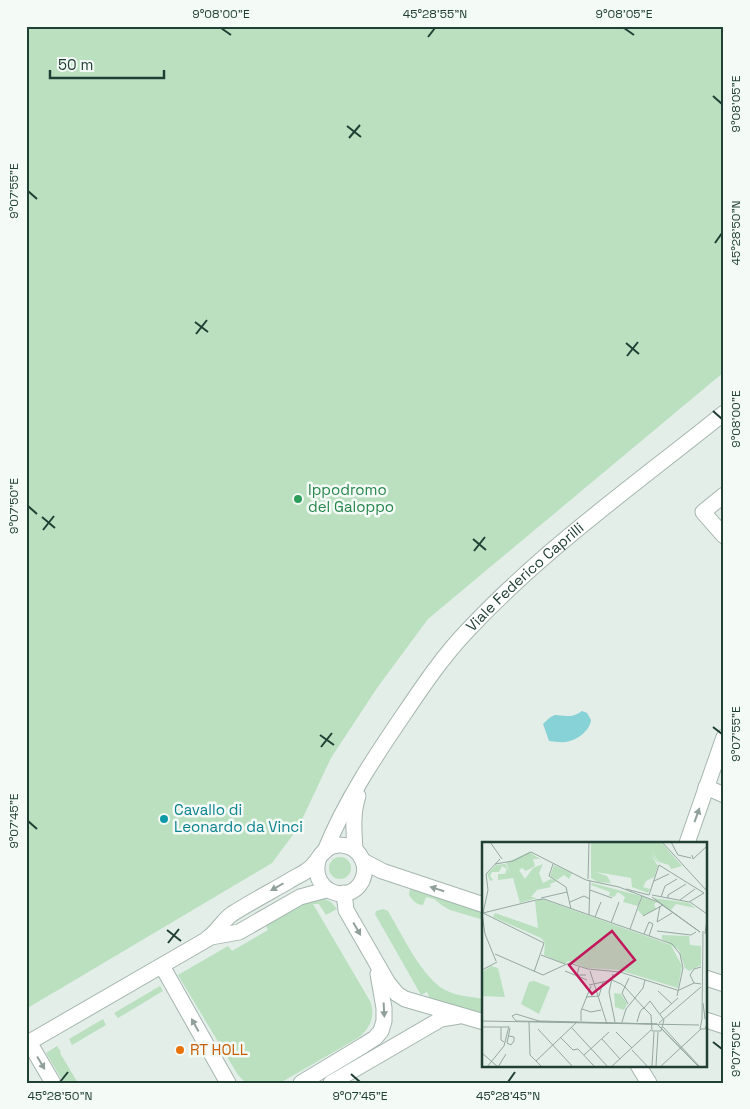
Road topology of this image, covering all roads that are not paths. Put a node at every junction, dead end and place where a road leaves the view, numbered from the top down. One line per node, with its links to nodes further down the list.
1 (724, 413): 5 (street, Viale Federico Caprilli)
2 (724, 495): 3 (street)
3 (724, 536)
4 (724, 738): 6 (street)
5 (364, 775): 9 (street, Viale Federico Caprilli); 10 (street, Viale Federico Caprilli)
6 (706, 787): 7 (street); 8 (street, one-way to 6)
7 (724, 795)
8 (687, 842)
9 (321, 856): 10 (street); 11 (street); 14 (street, one-way to 14)
10 (359, 856): 12 (street); 13 (street, one-way to 10)
11 (326, 890): 12 (street); 14 (street)
12 (344, 893): 15 (street, one-way to 15)
13 (482, 904)
14 (207, 940): 16 (street)
15 (376, 962): 19 (street); 27 (street, one-way to 27)
16 (162, 966): 23 (street); 26 (street, one-way to 16)
17 (708, 979): 18 (street)
18 (724, 984)
19 (460, 1016): 21 (street); 28 (street)
20 (708, 1021): 22 (street)
21 (482, 1022)
22 (724, 1026)
23 (28, 1043): 25 (street, one-way to 25)
24 (639, 1066): 29 (street)
25 (53, 1083)
26 (228, 1083)
27 (301, 1083)
28 (331, 1083)
29 (649, 1083)

